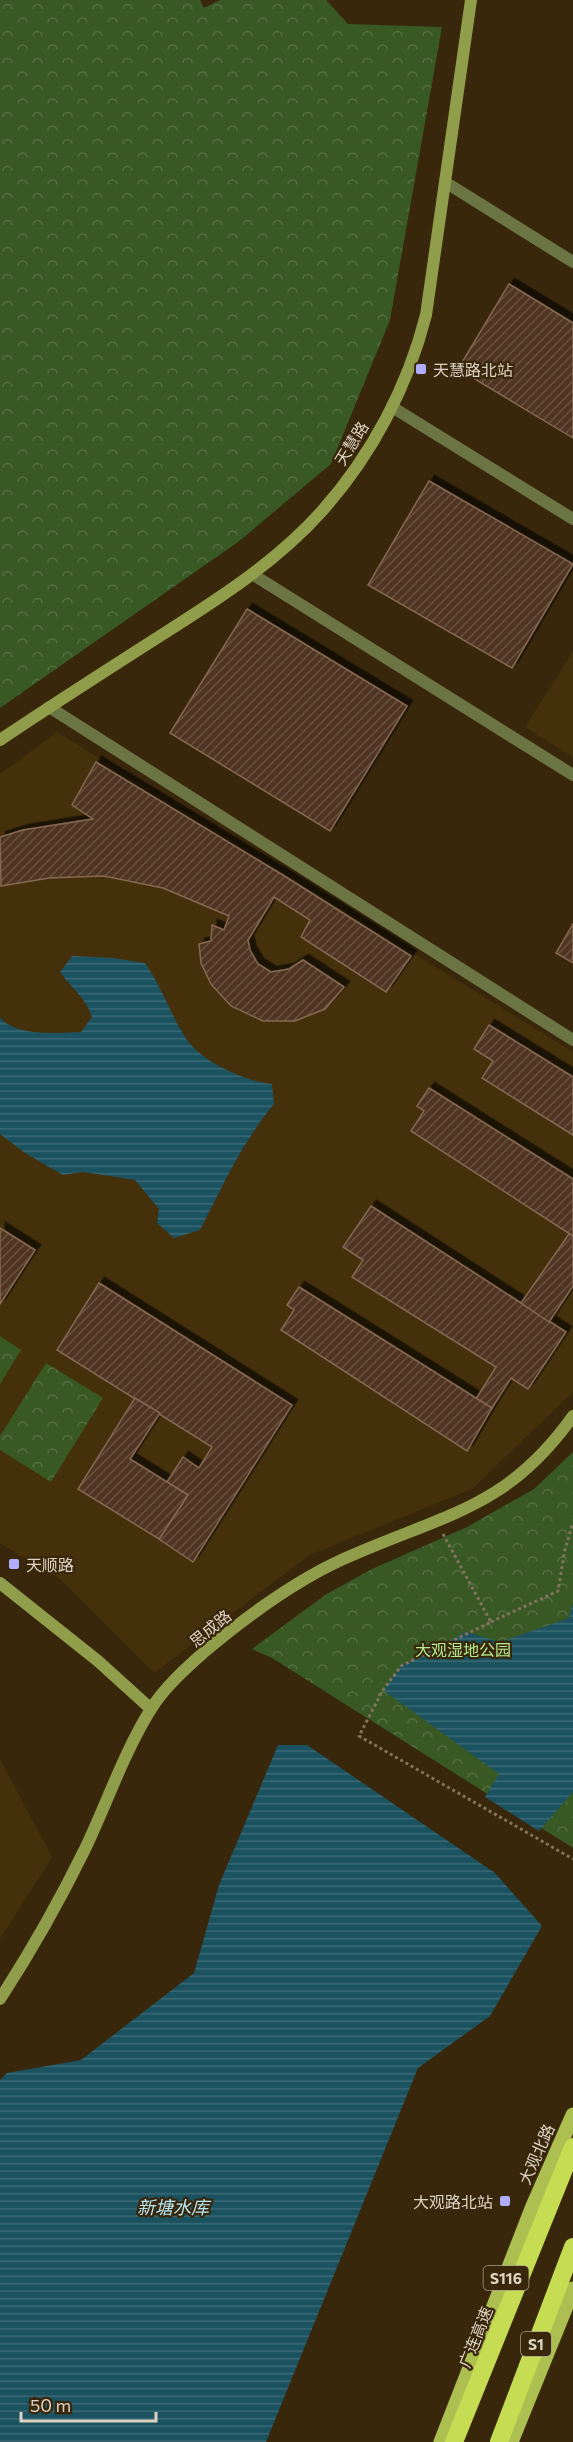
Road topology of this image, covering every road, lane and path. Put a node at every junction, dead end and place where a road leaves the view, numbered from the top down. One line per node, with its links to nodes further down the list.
1 (471, 0): 2 (street, 天慧路)
2 (446, 182): 3 (street); 4 (street, 天慧路)
3 (573, 262)
4 (392, 407): 5 (street); 6 (street, 天慧路)
5 (573, 519)
6 (252, 574): 7 (street, 天慧路); 9 (street)
7 (49, 707): 8 (street, 天慧路); 10 (street)
8 (0, 740)
9 (573, 775)
10 (573, 1040)
11 (573, 1416): 12 (street, 思成路)
12 (436, 1522): 15 (path); 16 (street, 思成路)
13 (573, 1523): 15 (path)
14 (0, 1583): 16 (street)
15 (491, 1622): 17 (path)
16 (151, 1708): 18 (street, 思成路)
17 (573, 1859)
18 (0, 1999)
19 (573, 2115): 23 (main road, 大观北路 / S116)
20 (573, 2147): 24 (highway, 广连高速 / S1)
21 (573, 2247): 25 (highway, S1)
22 (573, 2289): 26 (main road)
23 (441, 2442)
24 (454, 2442)
25 (499, 2442)
26 (511, 2442)

